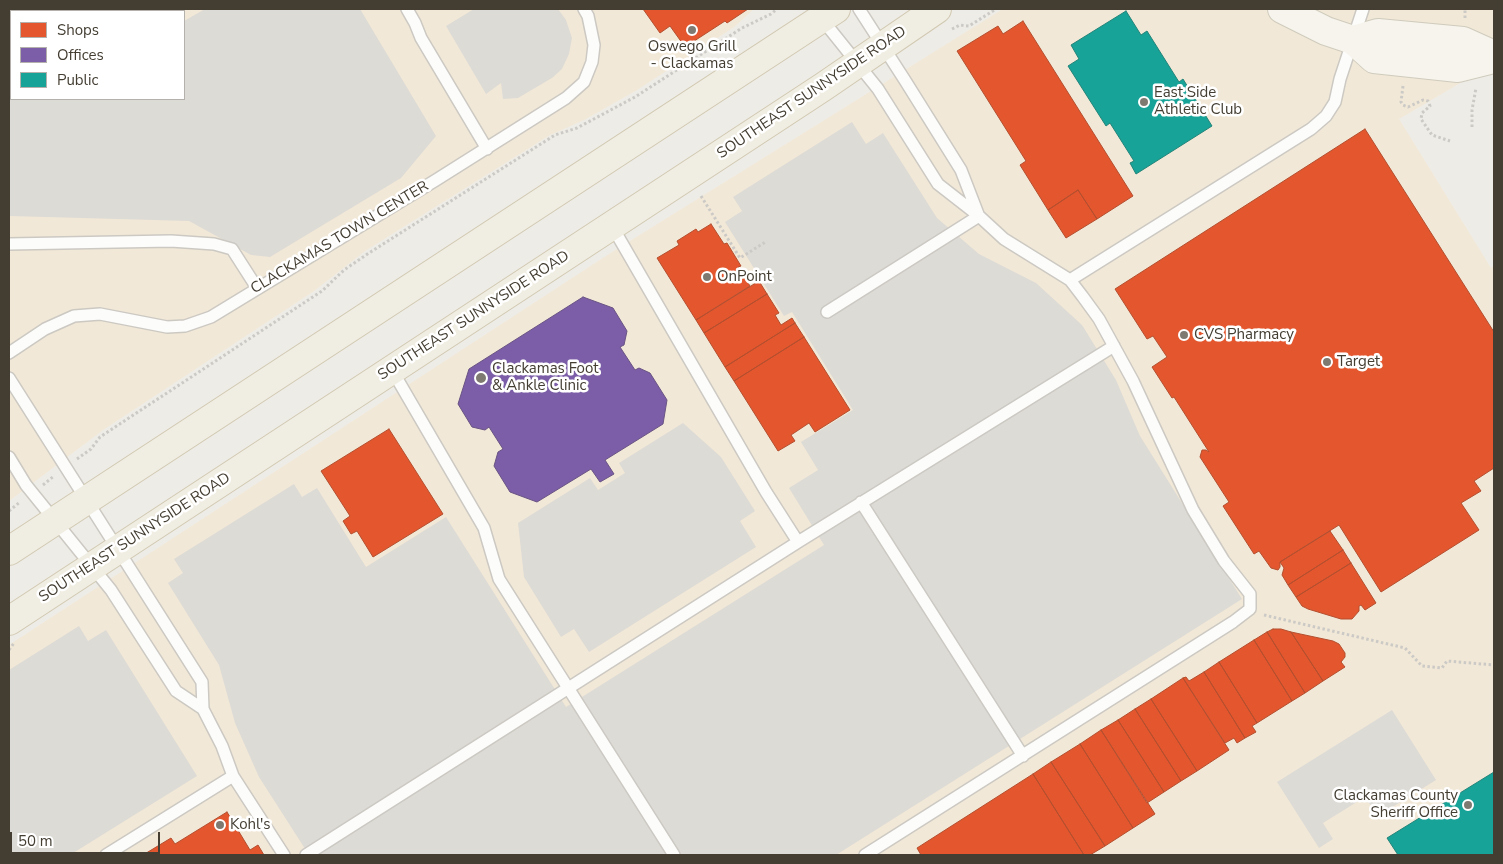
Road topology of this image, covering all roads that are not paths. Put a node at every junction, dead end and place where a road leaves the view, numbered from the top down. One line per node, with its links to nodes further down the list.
1 (407, 9): 12 (lane)
2 (584, 9): 12 (lane, CLACKAMAS TOWN CENTER)
3 (859, 9): 9 (lane)
4 (1282, 9): 8 (street)
5 (1364, 9): 8 (lane)
6 (824, 12): 11 (lane); 24 (main road)
7 (941, 21): 9 (main road, SOUTHEAST SUNNYSIDE ROAD)
8 (1353, 40): 10 (street); 16 (lane)
9 (883, 46): 11 (main road, SOUTHEAST SUNNYSIDE ROAD); 13 (lane)
10 (1490, 59)
11 (857, 63): 13 (lane); 14 (main road, SOUTHEAST SUNNYSIDE ROAD)
12 (487, 149): 17 (lane, CLACKAMAS TOWN CENTER)
13 (979, 216): 16 (lane); 18 (lane)
14 (612, 226): 21 (main road, SOUTHEAST SUNNYSIDE ROAD); 27 (lane)
15 (9, 244): 17 (lane)
16 (1070, 280): 19 (lane)
17 (257, 288): 20 (lane, CLACKAMAS TOWN CENTER)
18 (827, 312)
19 (1114, 346): 25 (lane); 34 (lane)
20 (9, 353)
21 (392, 370): 28 (main road, SOUTHEAST SUNNYSIDE ROAD); 32 (lane)
22 (9, 378): 24 (lane)
23 (9, 457): 26 (lane)
24 (86, 500): 26 (main road); 28 (lane)
25 (861, 502): 27 (lane); 34 (lane)
26 (55, 521): 29 (main road); 30 (lane)
27 (798, 542): 32 (lane)
28 (117, 550): 30 (main road, SOUTHEAST SUNNYSIDE ROAD); 33 (lane)
29 (9, 552)
30 (92, 566): 31 (main road, SOUTHEAST SUNNYSIDE ROAD); 33 (lane)
31 (9, 621)
32 (568, 689): 38 (lane); 39 (lane)
33 (203, 709): 35 (lane)
34 (1022, 756): 40 (lane)
35 (233, 776): 36 (lane); 37 (lane)
36 (106, 855)
37 (284, 855)
38 (306, 855)
39 (674, 855)
40 (865, 855)

